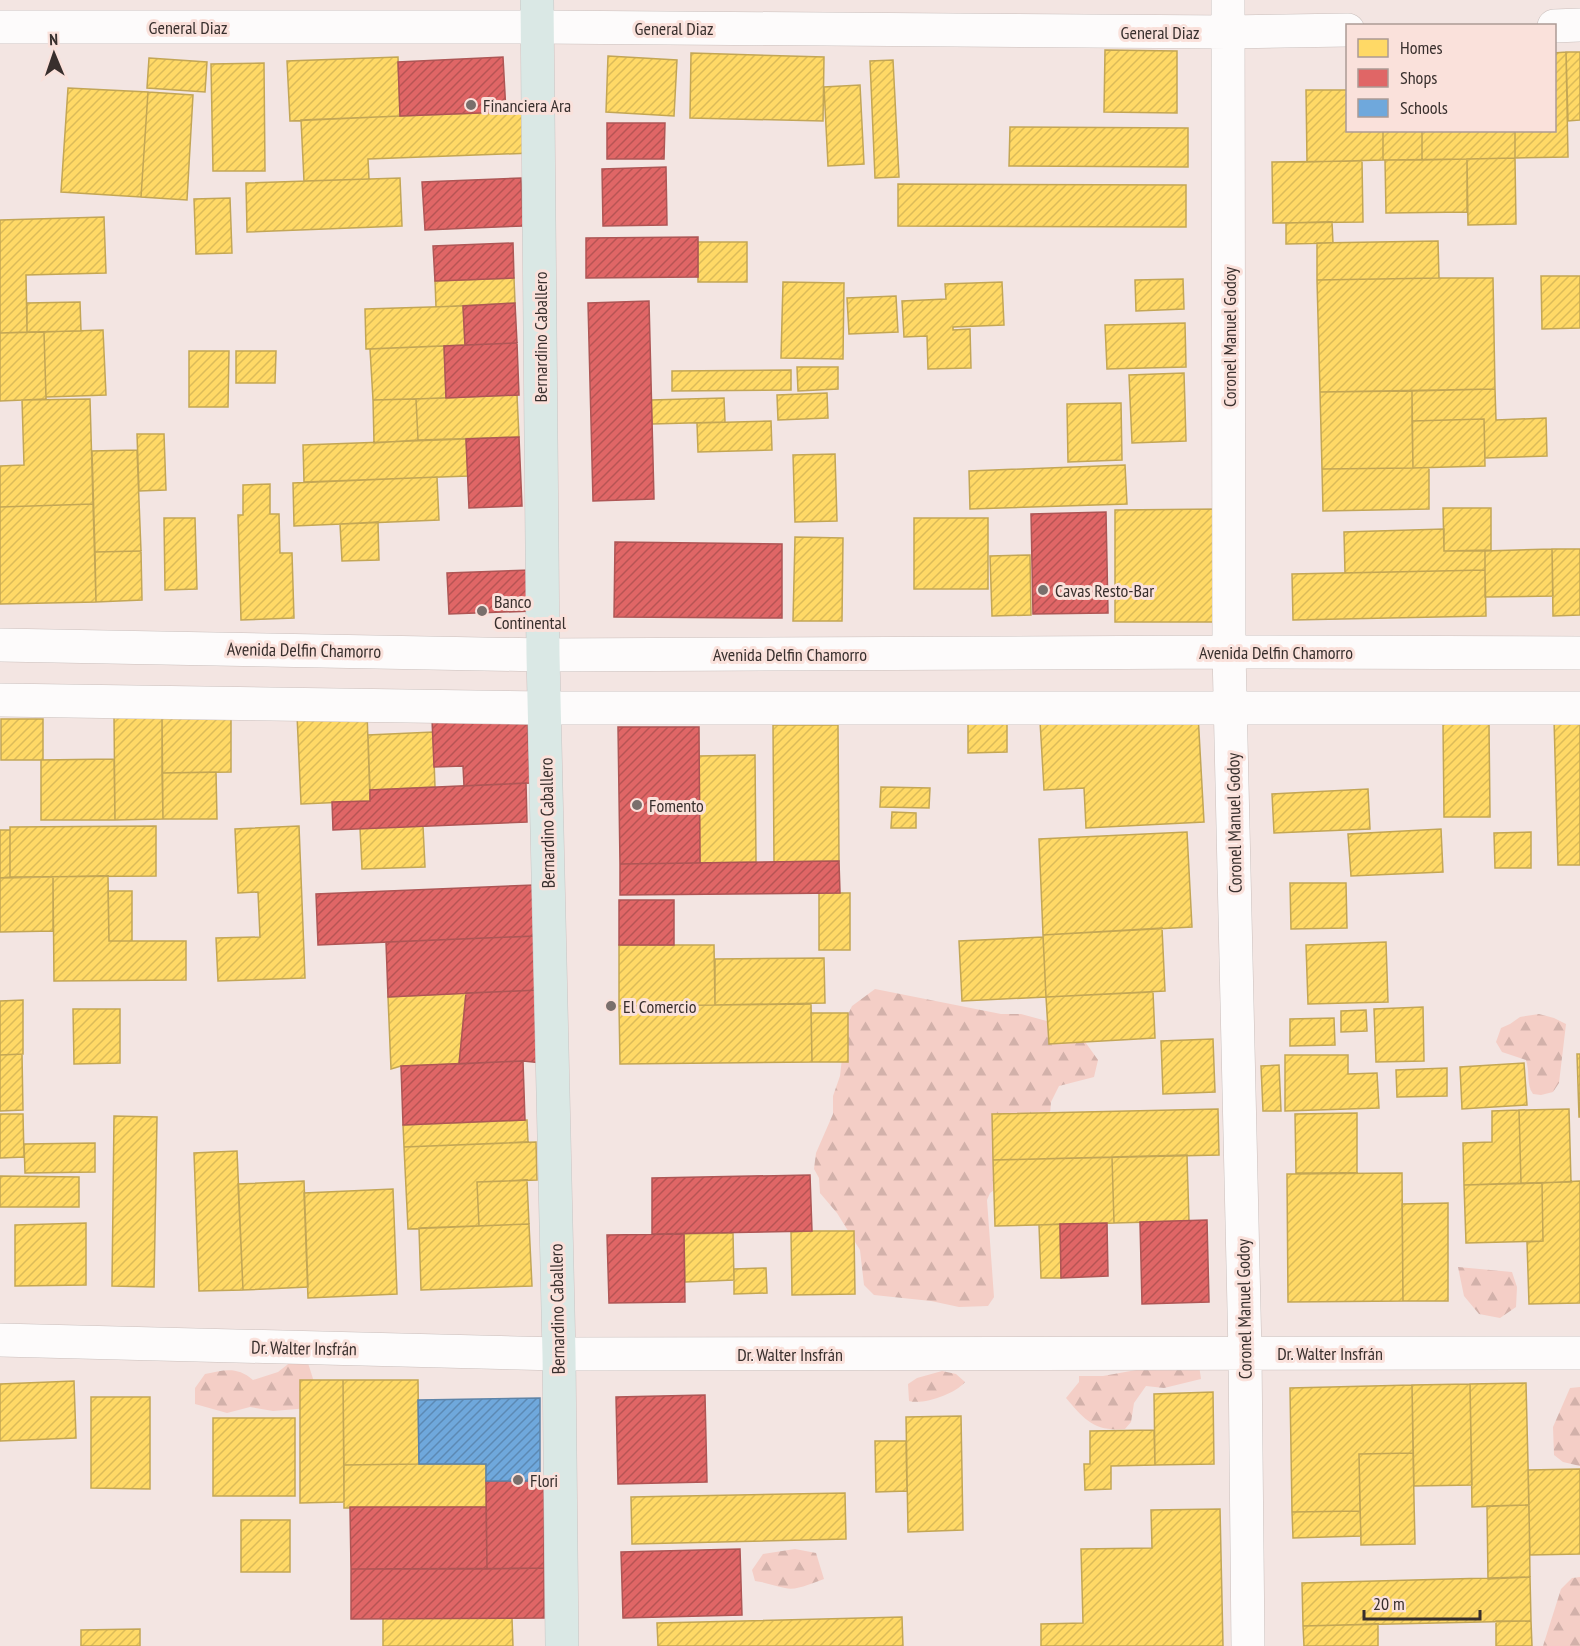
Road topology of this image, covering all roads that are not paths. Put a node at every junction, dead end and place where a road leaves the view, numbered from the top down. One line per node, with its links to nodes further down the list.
1 (1228, 0): 7 (street, Coronel Manuel Godoy)
2 (538, 14): 5 (street, General Diaz); 7 (street, General Diaz); 11 (highway, Bernardino Caballero)
3 (1580, 25): 4 (street)
4 (1556, 26)
5 (0, 27)
6 (1346, 30): 7 (street, General Diaz)
7 (1228, 32): 9 (street, Coronel Manuel Godoy)
8 (0, 645): 11 (street, Avenida Delfin Chamorro)
9 (1229, 652): 10 (street, Avenida Delfin Chamorro); 11 (street, Avenida Delfin Chamorro); 14 (street, Coronel Manuel Godoy)
10 (1580, 654)
11 (543, 655): 13 (highway, Bernardino Caballero)
12 (0, 699): 13 (street)
13 (544, 708): 14 (street); 19 (highway, Bernardino Caballero)
14 (1231, 708): 15 (street); 17 (street, Coronel Manuel Godoy)
15 (1580, 708)
16 (0, 1340): 19 (street, Dr. Walter Insfrán)
17 (1245, 1353): 18 (street, Dr. Walter Insfrán); 19 (street, Dr. Walter Insfrán); 21 (street, Coronel Manuel Godoy)
18 (1580, 1353)
19 (558, 1354): 20 (highway, Bernardino Caballero)
20 (562, 1646)
21 (1248, 1646)

